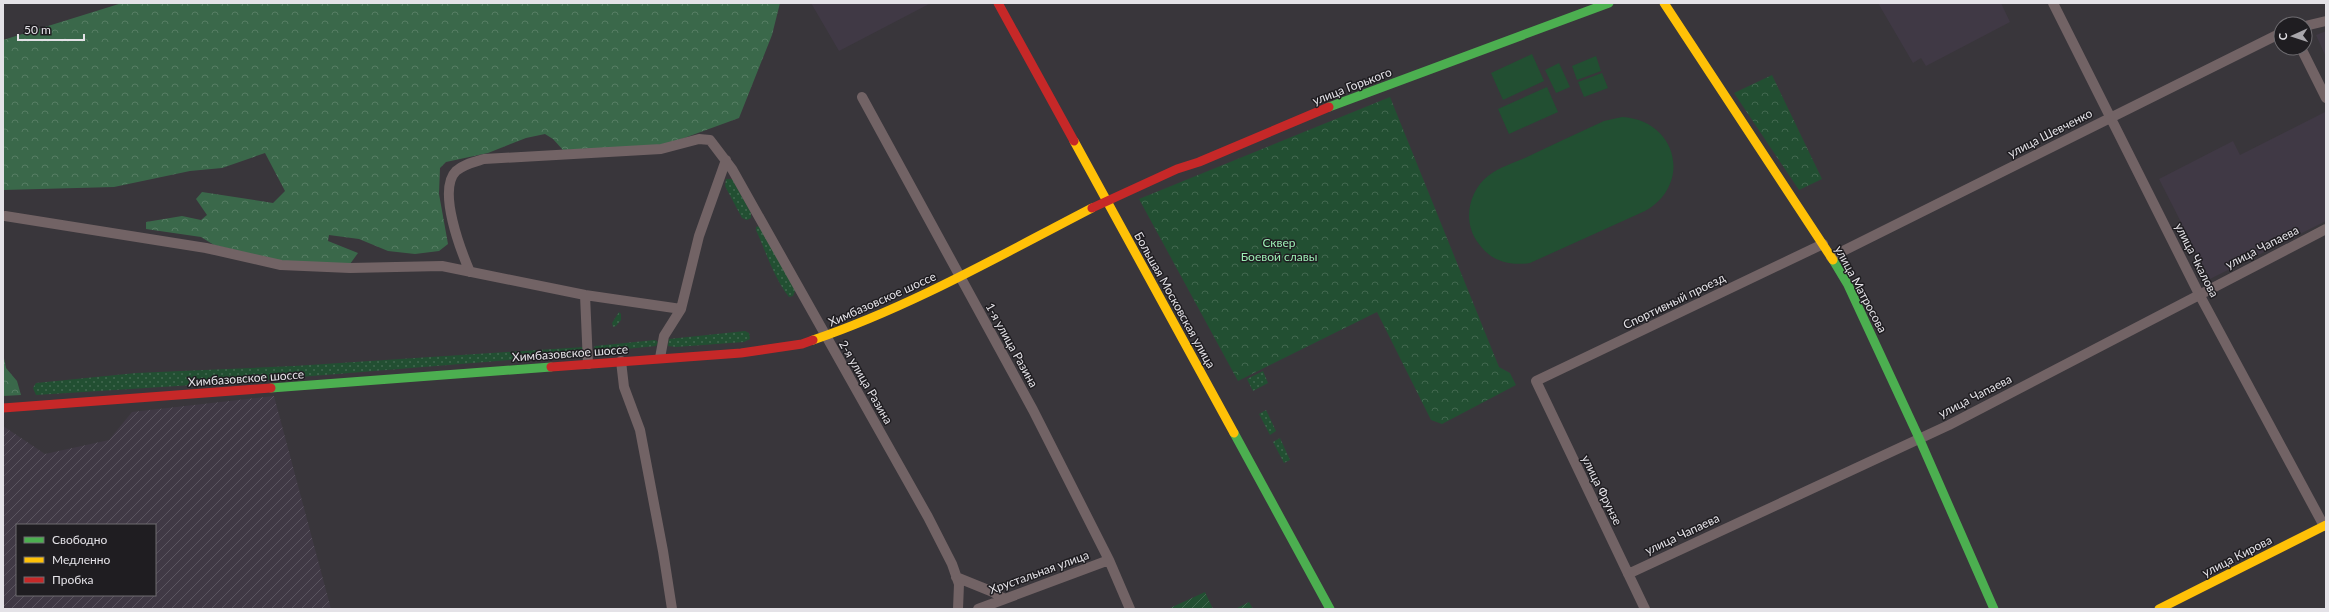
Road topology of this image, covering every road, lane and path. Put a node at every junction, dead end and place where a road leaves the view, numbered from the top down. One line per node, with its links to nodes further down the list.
1 (998, 3): 13 (street, Большая Московская улица)
2 (1609, 3): 13 (street, улица Горького)
3 (1664, 3): 16 (street, улица Матросова)
4 (2053, 3): 11 (street, улица Чкалова)
5 (2326, 22): 6 (street)
6 (2313, 24)
7 (2273, 37): 11 (street, улица Шевченко)
8 (2305, 56): 10 (street)
9 (862, 97): 19 (street, 1-я улица Разина)
10 (2326, 98)
11 (2111, 116): 17 (street, улица Шевченко); 20 (street, улица Чкалова)
12 (726, 160): 18 (street, 2-я улица Разина); 22 (street); 23 (street, 2-я улица Разина)
13 (1106, 201): 19 (street, Химбазовское шоссе); 40 (street, Большая Московская улица)
14 (5, 216): 18 (street)
15 (2326, 228): 20 (street, улица Чапаева)
16 (1823, 244): 17 (street, улица Матросова); 27 (street, Спортивный проезд)
17 (1831, 257): 29 (street, улица Матросова)
18 (470, 272): 21 (street)
19 (960, 276): 23 (street, Химбазовское шоссе); 31 (street, 1-я улица Разина)
20 (2199, 294): 29 (street, улица Чапаева); 30 (street, улица Чкалова)
21 (585, 295): 22 (street); 26 (street)
22 (681, 309): 24 (street)
23 (825, 337): 24 (street, Химбазовское шоссе); 33 (street, 2-я улица Разина)
24 (660, 358): 25 (street, Химбазовское шоссе)
25 (621, 361): 26 (street, Химбазовское шоссе); 36 (street)
26 (588, 364): 28 (street, Химбазовское шоссе)
27 (1536, 381): 32 (street, улица Фрунзе)
28 (3, 408)
29 (1919, 438): 32 (street, улица Чапаева); 42 (street, улица Матросова)
30 (2325, 526): 43 (street, улица Кирова)
31 (1108, 560): 34 (street, Хрустальная улица); 39 (street, 1-я улица Разина)
32 (1628, 574): 41 (street, улица Фрунзе)
33 (956, 577): 34 (street); 37 (street, 2-я улица Разина)
34 (1004, 599): 35 (street, Хрустальная улица)
35 (994, 606): 38 (street, Хрустальная улица)
36 (672, 609)
37 (958, 609)
38 (978, 609)
39 (1130, 609)
40 (1330, 609)
41 (1645, 609)
42 (1994, 609)
43 (2159, 609)

